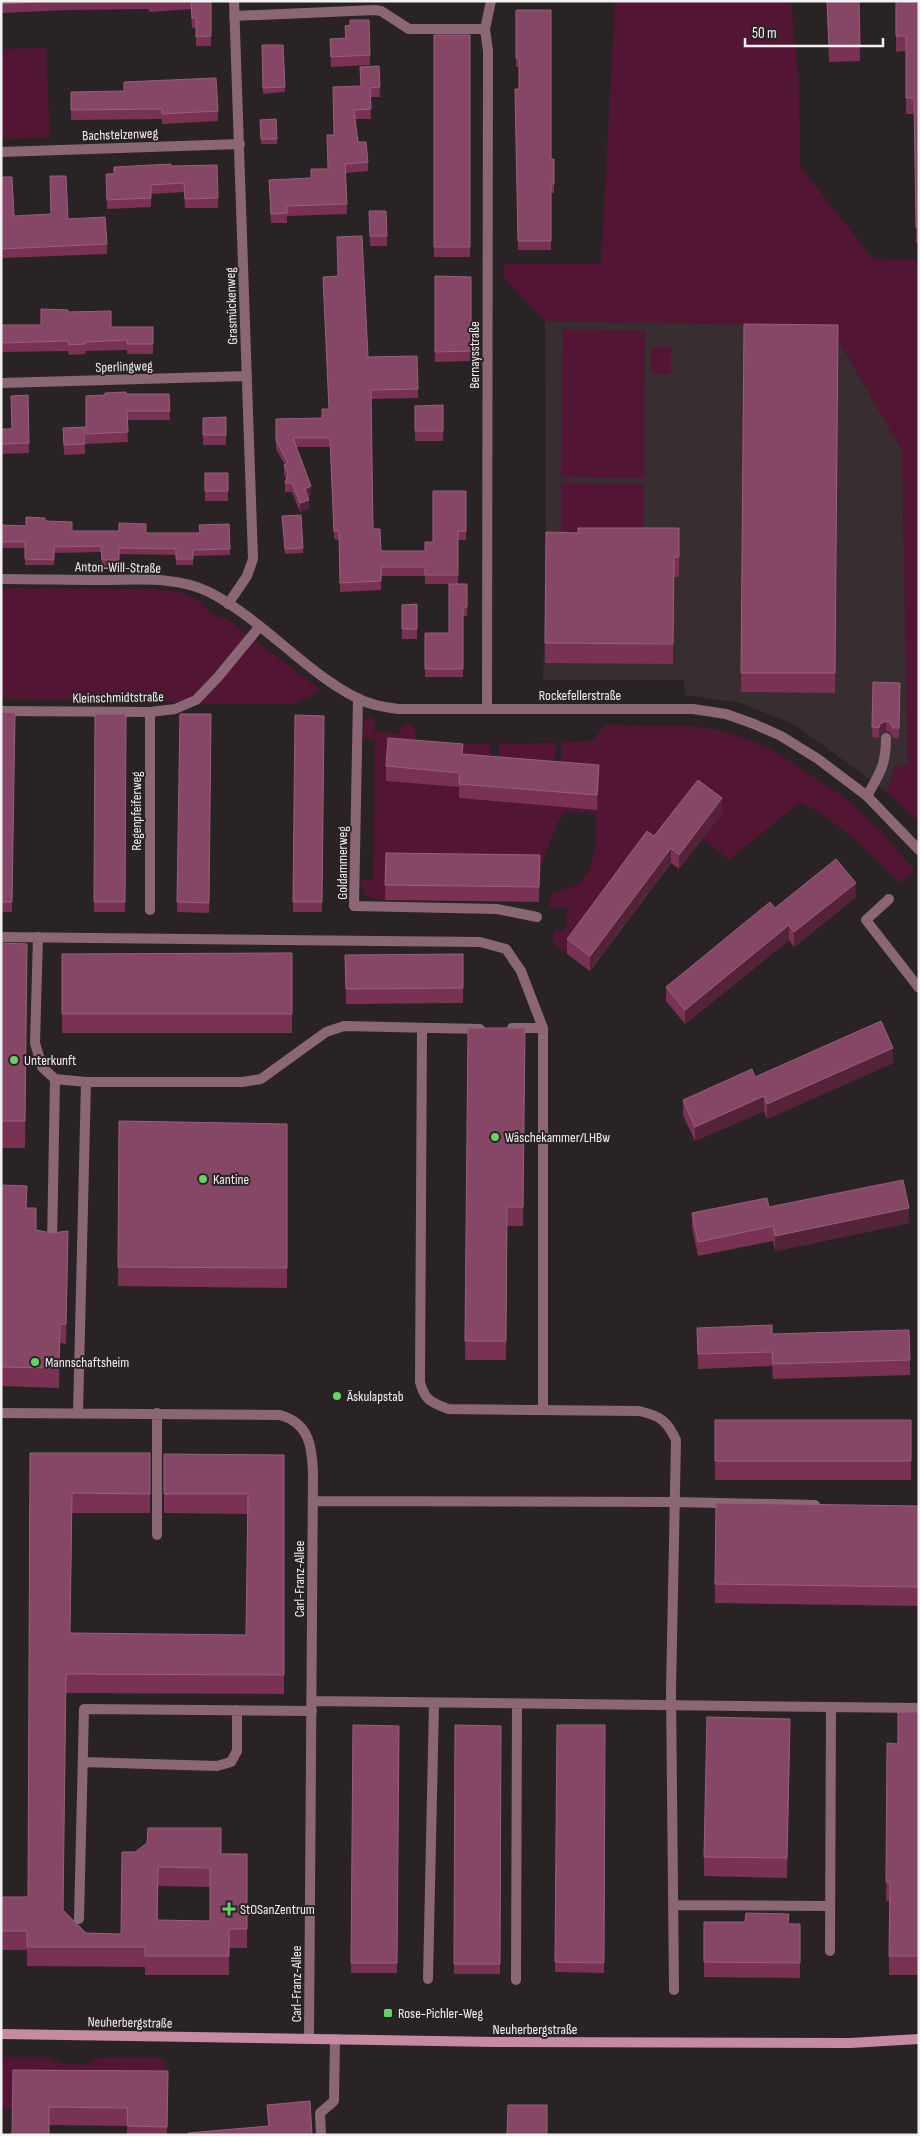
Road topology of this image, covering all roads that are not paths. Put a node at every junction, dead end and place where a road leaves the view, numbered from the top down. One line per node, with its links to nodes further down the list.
1 (234, 1): 3 (street, Grasmückenweg)
2 (491, 1): 4 (street, Bernaysstraße)
3 (234, 16): 4 (street); 5 (street, Grasmückenweg)
4 (485, 29): 13 (street, Bernaysstraße)
5 (240, 144): 6 (street, Bachstelzenweg); 7 (street, Grasmückenweg)
6 (1, 152)
7 (247, 376): 8 (street, Sperlingweg); 10 (street, Grasmückenweg)
8 (1, 383)
9 (1, 579): 10 (street, Anton-Will-Straße)
10 (228, 604): 11 (street, Rockefellerstraße)
11 (260, 626): 12 (street, Rockefellerstraße); 15 (street, Kleinschmidtstraße)
12 (358, 698): 13 (street, Rockefellerstraße); 21 (street, Goldammerweg)
13 (487, 709): 17 (street, Rockefellerstraße)
14 (1, 711): 15 (street, Kleinschmidtstraße)
15 (150, 712): 20 (street, Regenpfeiferweg)
16 (886, 738): 17 (street)
17 (867, 796): 18 (street, Rockefellerstraße)
18 (919, 850)
19 (890, 899): 24 (street)
20 (150, 910)
21 (537, 917)
22 (1, 937): 23 (street)
23 (38, 937): 28 (street); 29 (street)
24 (919, 988)
25 (422, 1028): 26 (street); 30 (street); 32 (street)
26 (487, 1028)
27 (506, 1028): 28 (street)
28 (543, 1028): 32 (street)
29 (55, 1079): 30 (street); 31 (street)
30 (86, 1082): 34 (street)
31 (52, 1245)
32 (543, 1410): 37 (street)
33 (1, 1413): 34 (street, Carl-Franz-Allee)
34 (78, 1413): 35 (street, Carl-Franz-Allee)
35 (157, 1413): 36 (street, Carl-Franz-Allee); 39 (street)
36 (313, 1502): 37 (street); 43 (street, Carl-Franz-Allee)
37 (675, 1502): 38 (street); 42 (street)
38 (821, 1505)
39 (157, 1535)
40 (434, 1703): 41 (street); 43 (street); 54 (street)
41 (517, 1704): 42 (street); 55 (street)
42 (671, 1704): 44 (street); 50 (street)
43 (312, 1706): 46 (street); 58 (street, Carl-Franz-Allee)
44 (831, 1707): 45 (street); 51 (street)
45 (919, 1708)
46 (238, 1710): 47 (street); 47 (street)
47 (82, 1762): 48 (street)
48 (81, 1834): 49 (street); 52 (street)
49 (93, 1834)
50 (674, 1905): 51 (street); 56 (street)
51 (830, 1906): 53 (street)
52 (79, 1919)
53 (830, 1951)
54 (428, 1979)
55 (516, 1980)
56 (674, 1990)
57 (1, 2034): 58 (main road, Neuherbergstraße)
58 (309, 2039): 59 (main road, Neuherbergstraße)
59 (335, 2039): 60 (main road, Neuherbergstraße); 61 (street)
60 (919, 2039)
61 (321, 2135)

